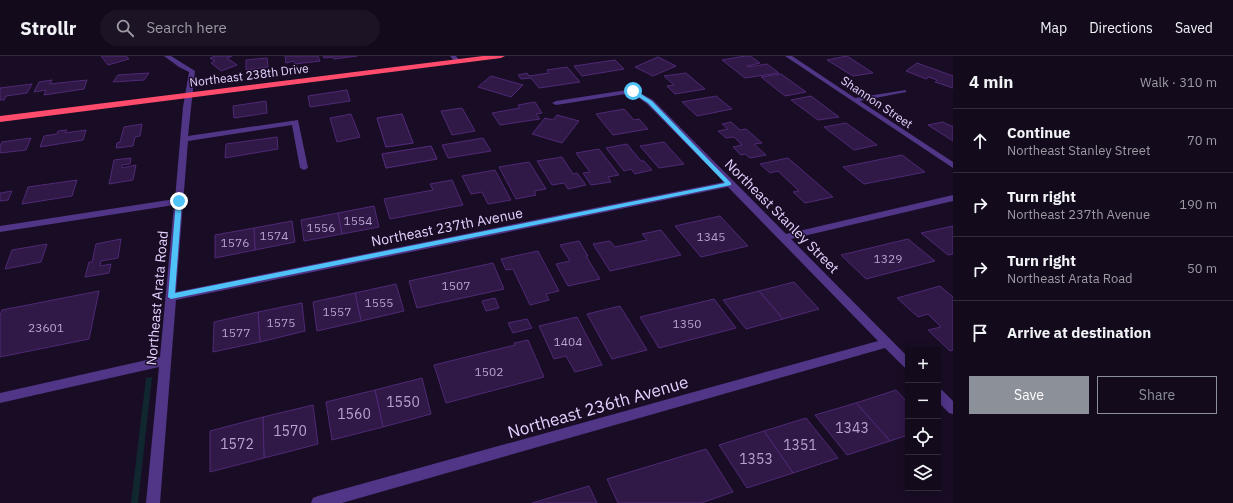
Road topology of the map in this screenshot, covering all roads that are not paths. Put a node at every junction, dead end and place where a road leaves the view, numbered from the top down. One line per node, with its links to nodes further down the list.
1 (168, 56): 8 (street, Northeast Arata Road)
2 (501, 56): 5 (highway, Northeast 238th Drive)
3 (788, 56): 9 (street, Shannon Street)
4 (414, 58): 6 (highway)
5 (455, 59): 6 (highway, Northeast 238th Drive)
6 (374, 71): 8 (highway, Northeast 238th Drive)
7 (904, 91): 9 (street)
8 (189, 95): 11 (highway, Northeast 238th Drive); 12 (street, Northeast Arata Road)
9 (855, 100): 13 (street, Shannon Street)
10 (556, 103): 15 (street, Northeast Stanley Street)
11 (0, 119)
12 (185, 139): 14 (street); 17 (street, Northeast Arata Road)
13 (953, 166)
14 (304, 168)
15 (729, 184): 19 (street, Northeast Stanley Street); 20 (street, Northeast 237th Avenue)
16 (953, 198): 19 (street)
17 (179, 201): 18 (street); 20 (street, Northeast Arata Road)
18 (0, 229)
19 (783, 238): 21 (street, Northeast Stanley Street)
20 (171, 297): 22 (street, Northeast Arata Road)
21 (887, 344): 23 (street, Northeast Stanley Street); 28 (street, Northeast 236th Avenue)
22 (165, 361): 25 (street); 27 (street, Northeast Arata Road)
23 (905, 361)
24 (941, 397): 26 (street)
25 (0, 398)
26 (953, 409)
27 (153, 503)
28 (318, 503)

